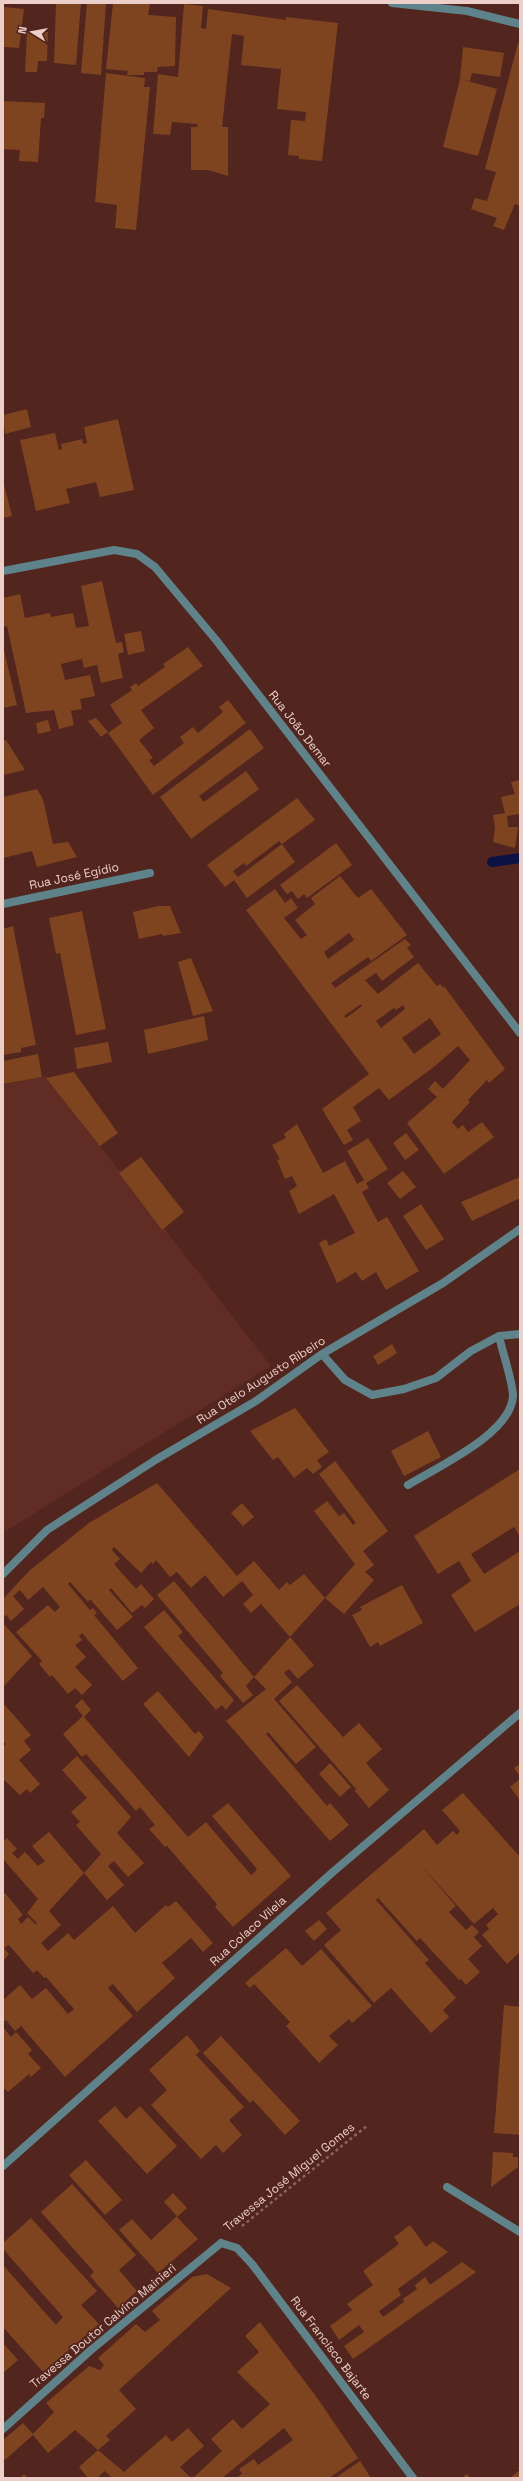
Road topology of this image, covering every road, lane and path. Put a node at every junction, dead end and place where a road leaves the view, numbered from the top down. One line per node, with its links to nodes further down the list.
1 (392, 3): 2 (street)
2 (520, 24)
3 (3, 570): 6 (street, Rua João Demar)
4 (150, 872): 5 (street, Rua José Egídio)
5 (3, 904)
6 (520, 1032)
7 (520, 1229): 10 (street, Rua Otelo Augusto Ribeiro)
8 (520, 1334): 9 (street)
9 (499, 1336): 10 (street); 11 (street)
10 (322, 1354): 12 (street, Rua Otelo Augusto Ribeiro)
11 (408, 1485)
12 (3, 1574)
13 (517, 1716): 15 (street, Rua Colaco Vilela)
14 (368, 2125): 18 (path, Travessa José Miguel Gomes)
15 (3, 2166)
16 (447, 2187): 17 (street)
17 (520, 2232)
18 (221, 2243): 19 (street, Travessa Doutor Calvino Mainieri); 20 (street, Rua Francisco Bajarte)
19 (3, 2429)
20 (413, 2478)

